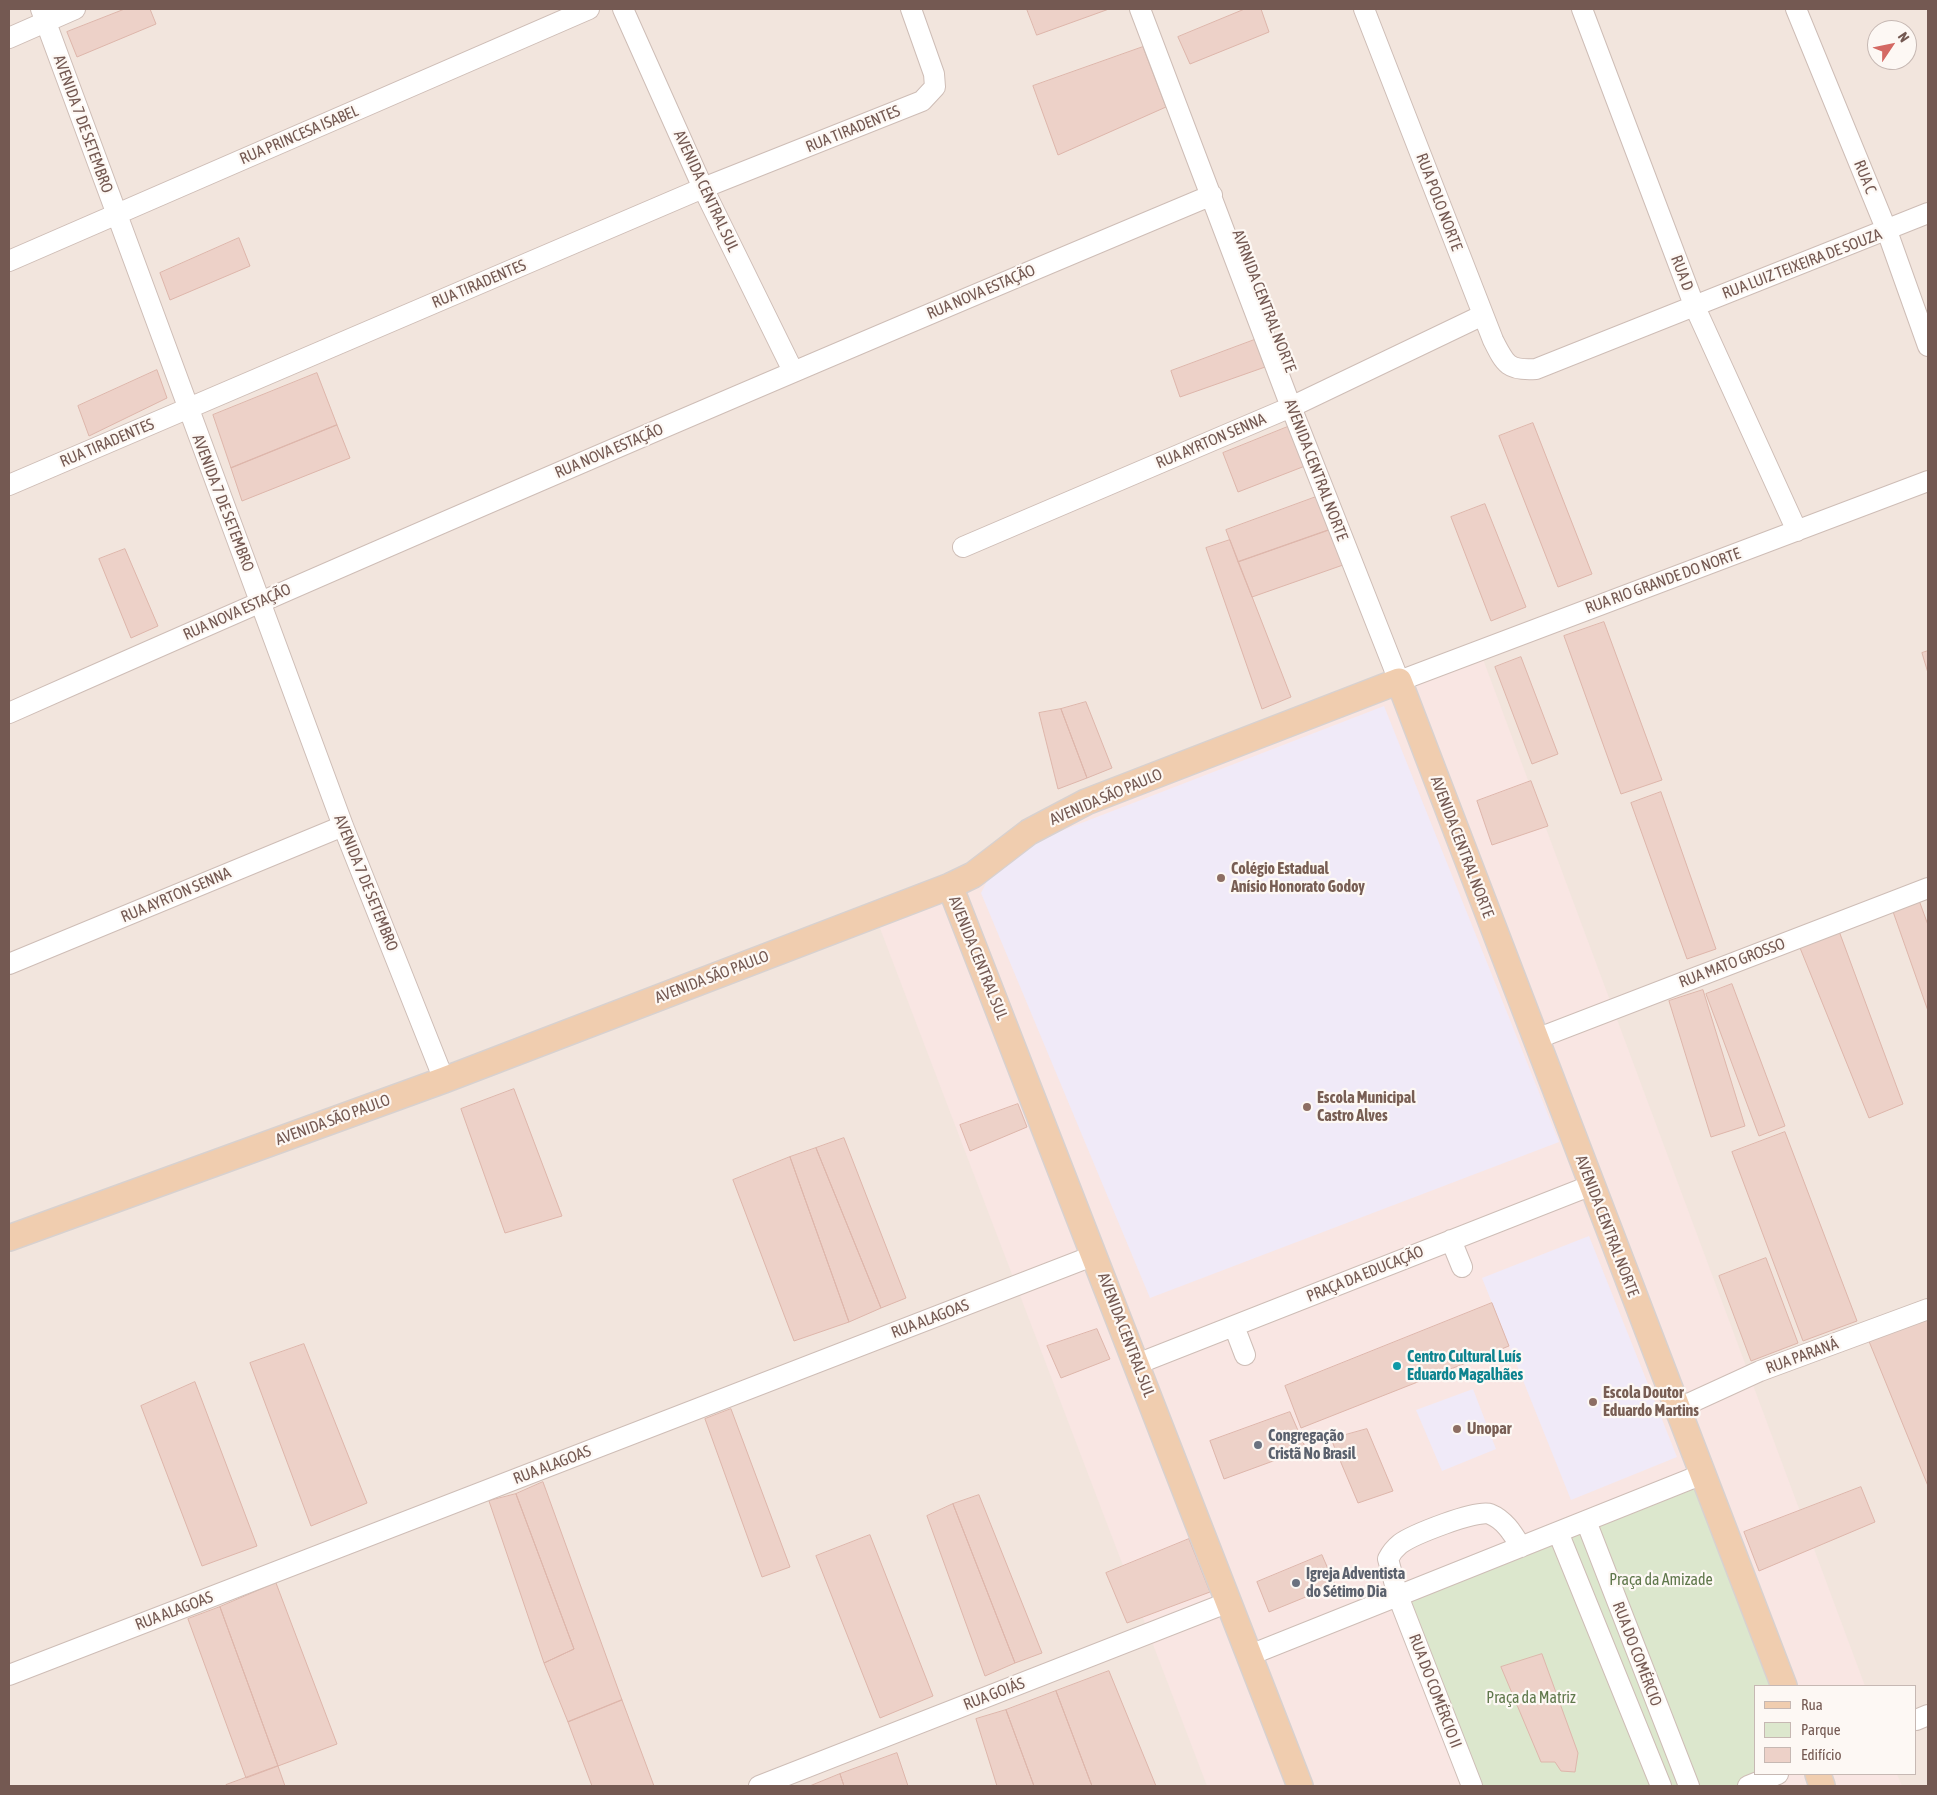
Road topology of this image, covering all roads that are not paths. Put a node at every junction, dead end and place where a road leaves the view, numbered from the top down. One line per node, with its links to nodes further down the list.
1 (75, 9): 10 (street)
2 (589, 9): 15 (street, RUA PRINCESA ISABEL)
3 (623, 9): 12 (street, AVENIDA CENTRAL SUL)
4 (911, 9): 12 (street, RUA TIRADENTES)
5 (1140, 9): 13 (street, AVENIDA CENTRAL NORTE)
6 (1152, 9): 23 (street, AVRNIDA CENTRAL NORTE)
7 (1364, 9): 19 (street, RUA POLO NORTE)
8 (1582, 9): 18 (street, RUA D)
9 (1796, 9): 16 (street, RUA C)
10 (43, 15): 11 (street); 15 (street, AVENIDA 7 DE SETEMBRO)
11 (9, 38)
12 (703, 188): 22 (street, AVENIDA CENTRAL SUL); 24 (street, RUA TIRADENTES)
13 (1212, 195): 22 (street, RUA NOVA ESTAÇÃO); 23 (street, AVENIDA CENTRAL NORTE)
14 (1928, 213): 16 (street, RUA LUIZ TEIXEIRA DE SOUZA)
15 (116, 214): 17 (street, RUA PRINCESA ISABEL); 24 (street, AVENIDA 7 DE SETEMBRO)
16 (1887, 231): 18 (street, RUA LUIZ TEIXEIRA DE SOUZA); 20 (street, RUA C)
17 (9, 261)
18 (1694, 305): 21 (street, RUA LUIZ TEIXEIRA DE SOUZA); 28 (street, RUA D)
19 (1483, 315): 21 (street, RUA POLO NORTE); 23 (street, RUA AYRTON SENNA)
20 (1928, 346)
21 (1536, 369)
22 (793, 371): 30 (street, RUA NOVA ESTAÇÃO)
23 (1297, 404): 29 (street, RUA AYRTON SENNA); 31 (street, AVENIDA CENTRAL NORTE)
24 (187, 408): 26 (street, RUA TIRADENTES); 30 (street, AVENIDA 7 DE SETEMBRO)
25 (1928, 481): 28 (street, RUA RIO GRANDE DO NORTE)
26 (9, 485)
27 (1928, 491): 31 (street, RUA RIO GRANDE DO NORTE)
28 (1798, 531): 31 (street, RUA RIO GRANDE DO NORTE)
29 (962, 547)
30 (260, 601): 32 (street, RUA NOVA ESTAÇÃO); 33 (street, AVENIDA 7 DE SETEMBRO)
31 (1403, 682): 34 (main road, AVENIDA SÃO PAULO); 37 (main road, AVENIDA CENTRAL NORTE)
32 (9, 713)
33 (343, 826): 36 (street, RUA AYRTON SENNA); 38 (street, AVENIDA 7 DE SETEMBRO)
34 (950, 886): 38 (main road, AVENIDA SÃO PAULO); 42 (main road, AVENIDA CENTRAL SUL)
35 (1928, 888): 37 (street, RUA MATO GROSSO)
36 (9, 964)
37 (1536, 1039): 39 (main road, AVENIDA CENTRAL NORTE)
38 (444, 1080): 40 (main road, AVENIDA SÃO PAULO)
39 (1592, 1185): 41 (street, PRAÇA DA EDUCAÇÃO); 48 (main road, AVENIDA CENTRAL NORTE)
40 (9, 1238)
41 (1451, 1240): 43 (street); 45 (street, PRAÇA DA EDUCAÇÃO)
42 (1095, 1255): 47 (main road, AVENIDA CENTRAL SUL); 56 (street, RUA ALAGOAS)
43 (1462, 1267)
44 (1928, 1309): 48 (street, RUA PARANÁ)
45 (1234, 1326): 46 (street); 47 (street, PRAÇA DA EDUCAÇÃO)
46 (1245, 1355)
47 (1137, 1364): 54 (main road, AVENIDA CENTRAL SUL)
48 (1677, 1409): 49 (main road, AVENIDA CENTRAL NORTE)
49 (1702, 1474): 50 (street); 57 (main road, AVENIDA CENTRAL NORTE)
50 (1586, 1521): 51 (street); 63 (street, RUA DO COMÉRCIO)
51 (1558, 1532): 52 (street); 62 (street, RUA DO COMÉRCIO)
52 (1521, 1547): 53 (street); 53 (street, RUA DO COMÉRCIO II)
53 (1398, 1596): 55 (street); 61 (street, RUA DO COMÉRCIO II)
54 (1229, 1602): 55 (main road, AVENIDA CENTRAL SUL); 59 (street, RUA GOIÁS)
55 (1250, 1655): 60 (main road, AVENIDA CENTRAL SUL)
56 (9, 1675)
57 (1784, 1685)
58 (1776, 1775): 64 (street)
59 (759, 1786)
60 (1300, 1786)
61 (1472, 1786)
62 (1660, 1786)
63 (1689, 1786)
64 (1748, 1786)

